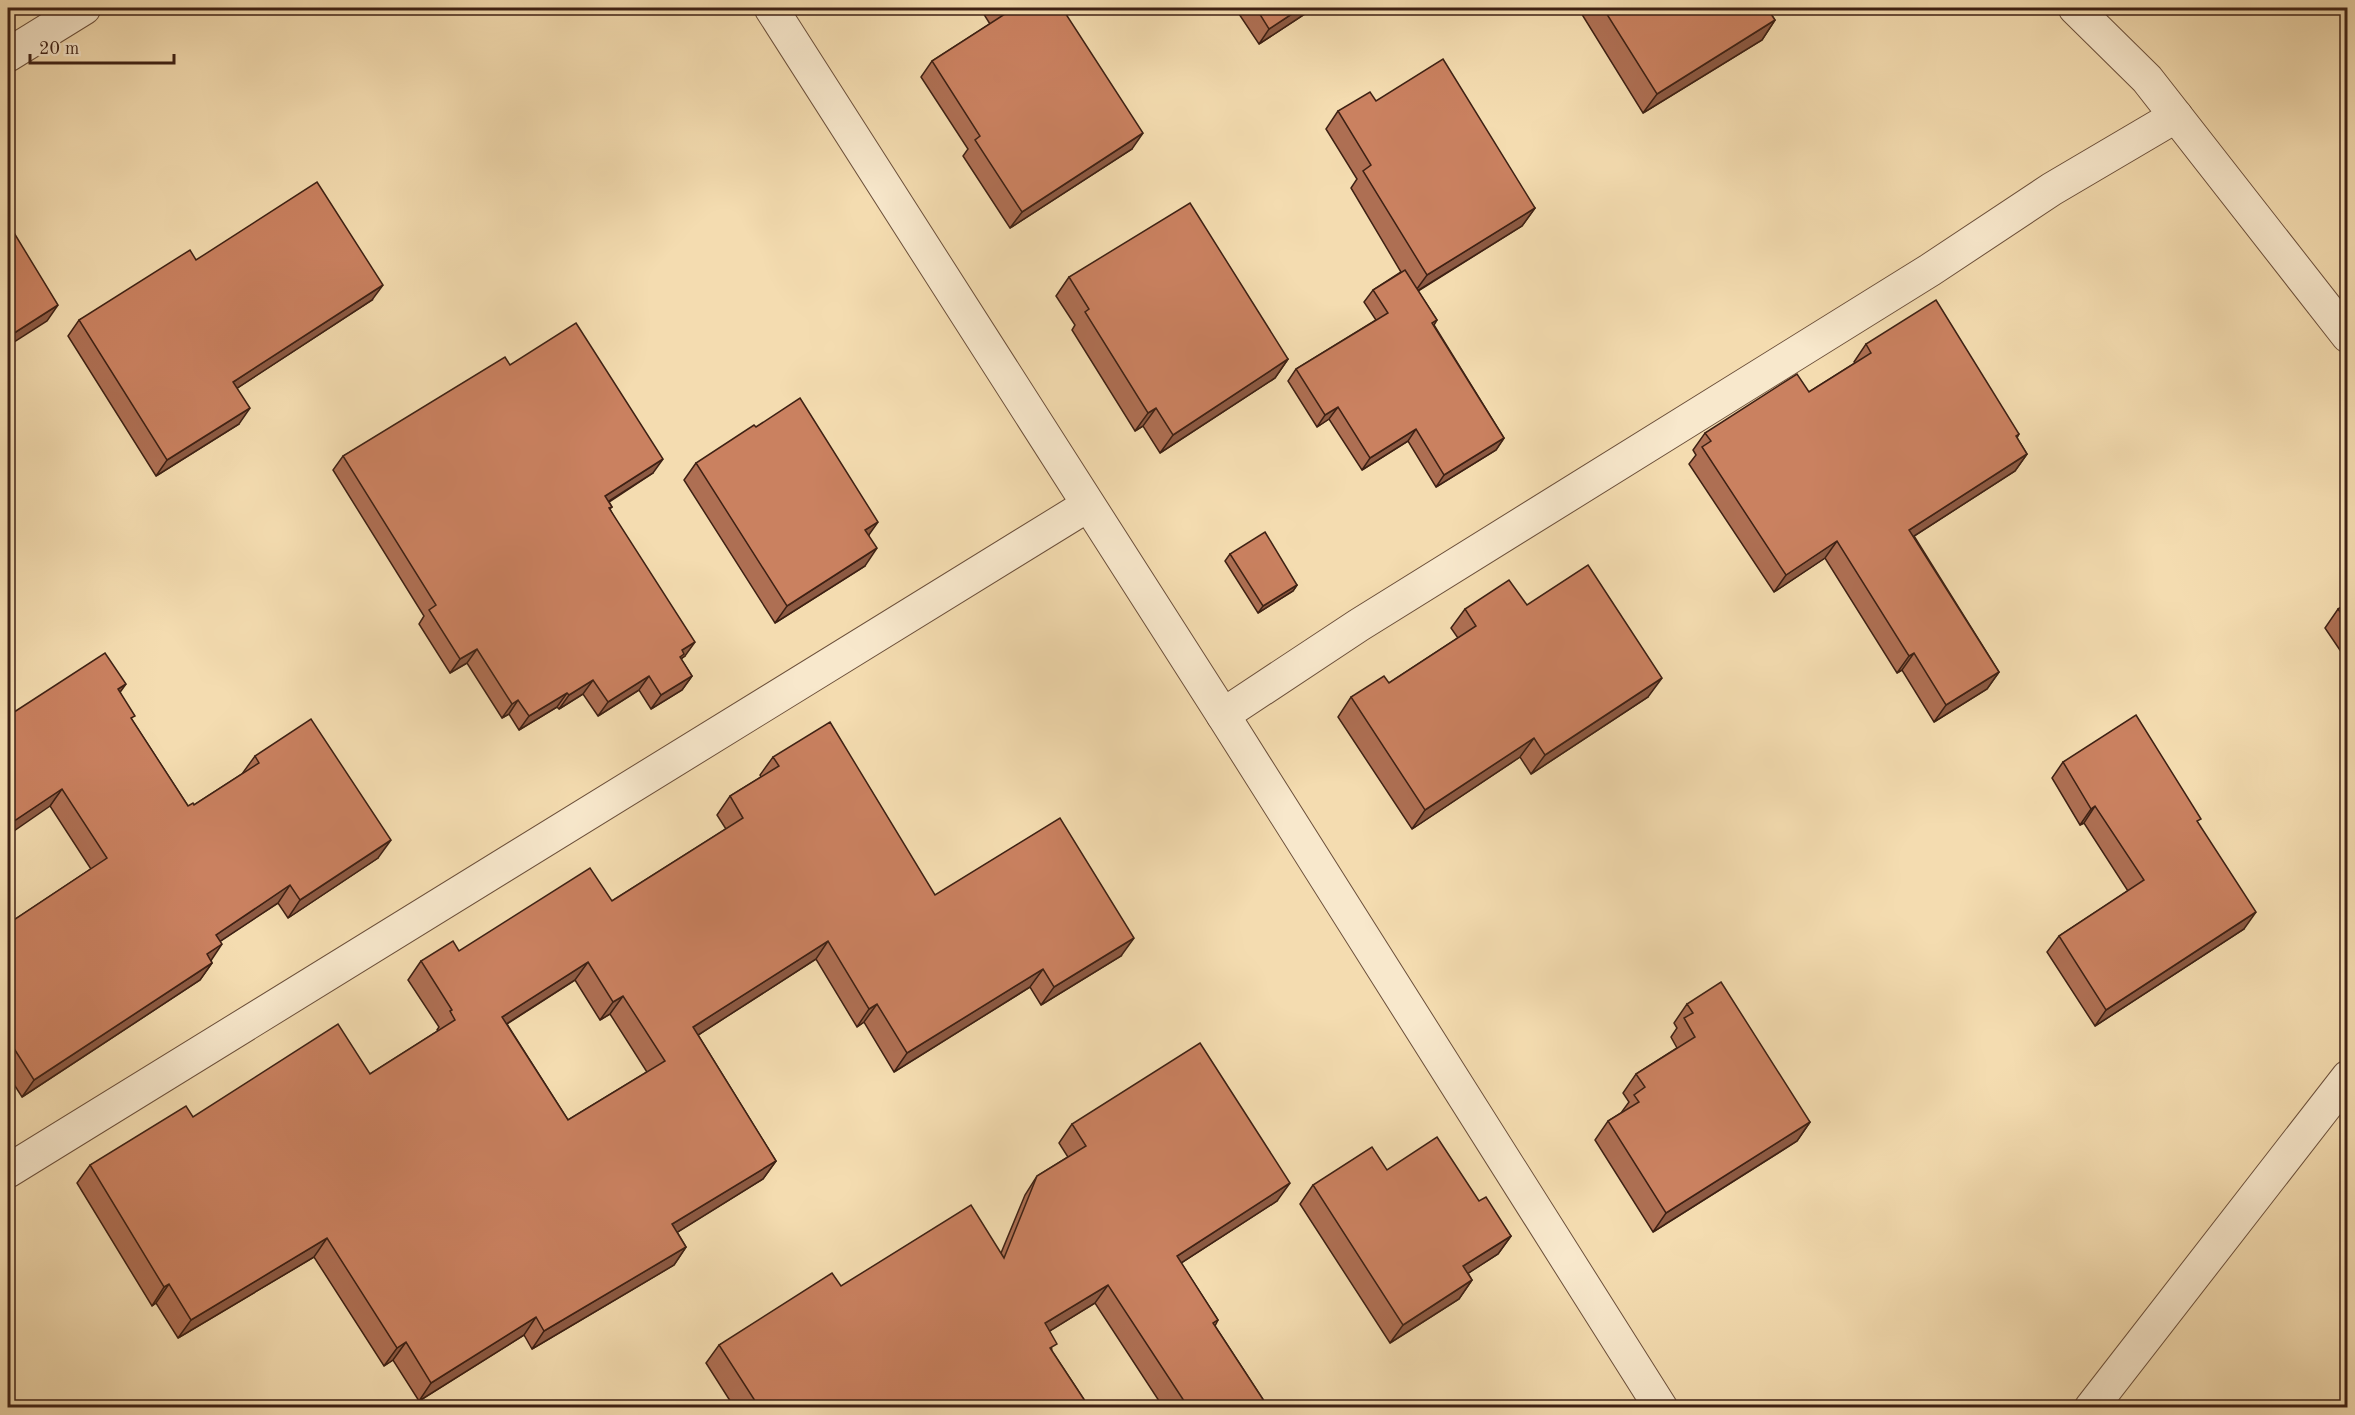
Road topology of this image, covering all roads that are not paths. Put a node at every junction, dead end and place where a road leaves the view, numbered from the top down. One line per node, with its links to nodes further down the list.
1 (84, 8): 4 (street)
2 (771, 8): 7 (street)
3 (2075, 8): 5 (street)
4 (8, 55)
5 (2176, 116): 6 (street); 8 (street)
6 (2348, 336)
7 (1088, 505): 8 (street); 10 (street)
8 (1223, 715): 11 (street)
9 (2348, 1077): 12 (street)
10 (8, 1171)
11 (1661, 1407)
12 (2091, 1407)

